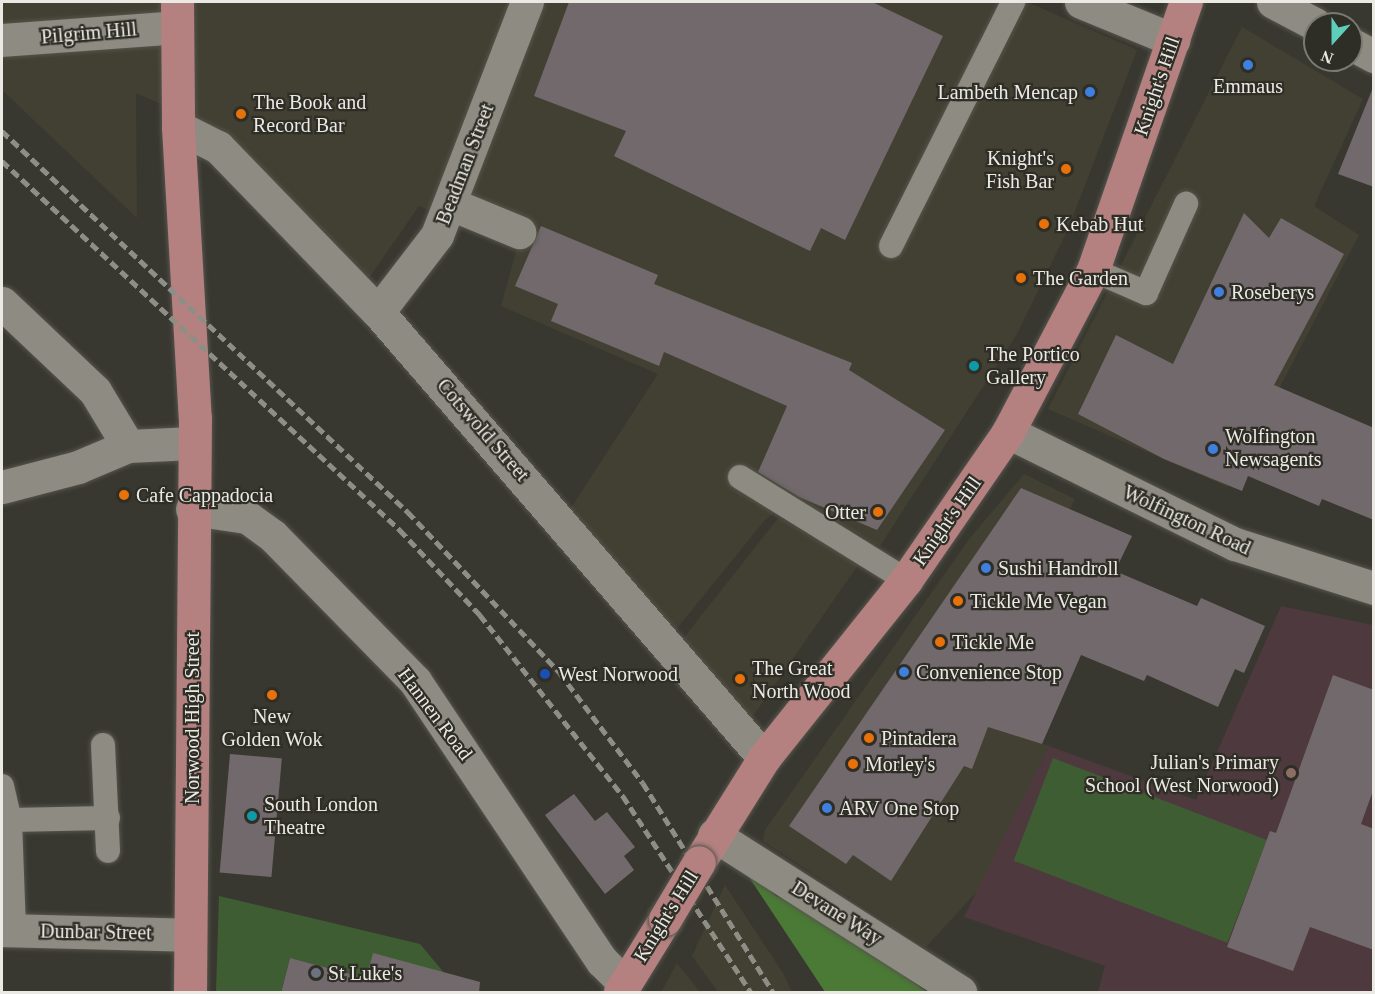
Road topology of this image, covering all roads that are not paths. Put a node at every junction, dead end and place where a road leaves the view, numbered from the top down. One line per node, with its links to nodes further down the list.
1 (527, 2): 11 (street, Beadman Street)
2 (1013, 2): 14 (lane)
3 (1081, 2): 9 (street)
4 (1186, 2): 9 (main road, Knight's Hill)
5 (1273, 2): 7 (street)
6 (177, 14): 8 (street, Pilgrim Hill); 10 (main road, Norwood High Street)
7 (1303, 18)
8 (2, 40)
9 (1173, 40): 15 (main road, Knight's Hill)
10 (178, 127): 17 (street, Cotswold Street); 19 (main road, Norwood High Street)
11 (451, 204): 13 (street); 17 (street, Beadman Street)
12 (1186, 204): 15 (lane)
13 (519, 232)
14 (891, 246)
15 (1093, 270): 18 (main road, Knight's Hill)
16 (2, 303): 20 (street)
17 (378, 312): 27 (street, Cotswold Street)
18 (1008, 432): 24 (main road, Knight's Hill); 25 (street, Wolfington Road)
19 (193, 443): 20 (street); 23 (main road, Norwood High Street)
20 (128, 446): 22 (street)
21 (740, 477): 24 (lane)
22 (2, 487)
23 (192, 509): 34 (main road, Norwood High Street); 35 (street, Hannen Road)
24 (906, 580): 27 (main road, Knight's Hill)
25 (1374, 588)
26 (103, 745): 29 (lane)
27 (764, 759): 31 (main road, Knight's Hill)
28 (2, 786): 30 (lane)
29 (108, 818): 30 (lane); 32 (lane)
30 (10, 820): 33 (lane)
31 (707, 847): 35 (main road, Knight's Hill, bridge); 37 (street, Devane Way)
32 (108, 851)
33 (8, 930): 34 (street, Dunbar Street)
34 (190, 934): 36 (main road, Norwood High Street)
35 (622, 988)
36 (190, 993)
37 (960, 993)

